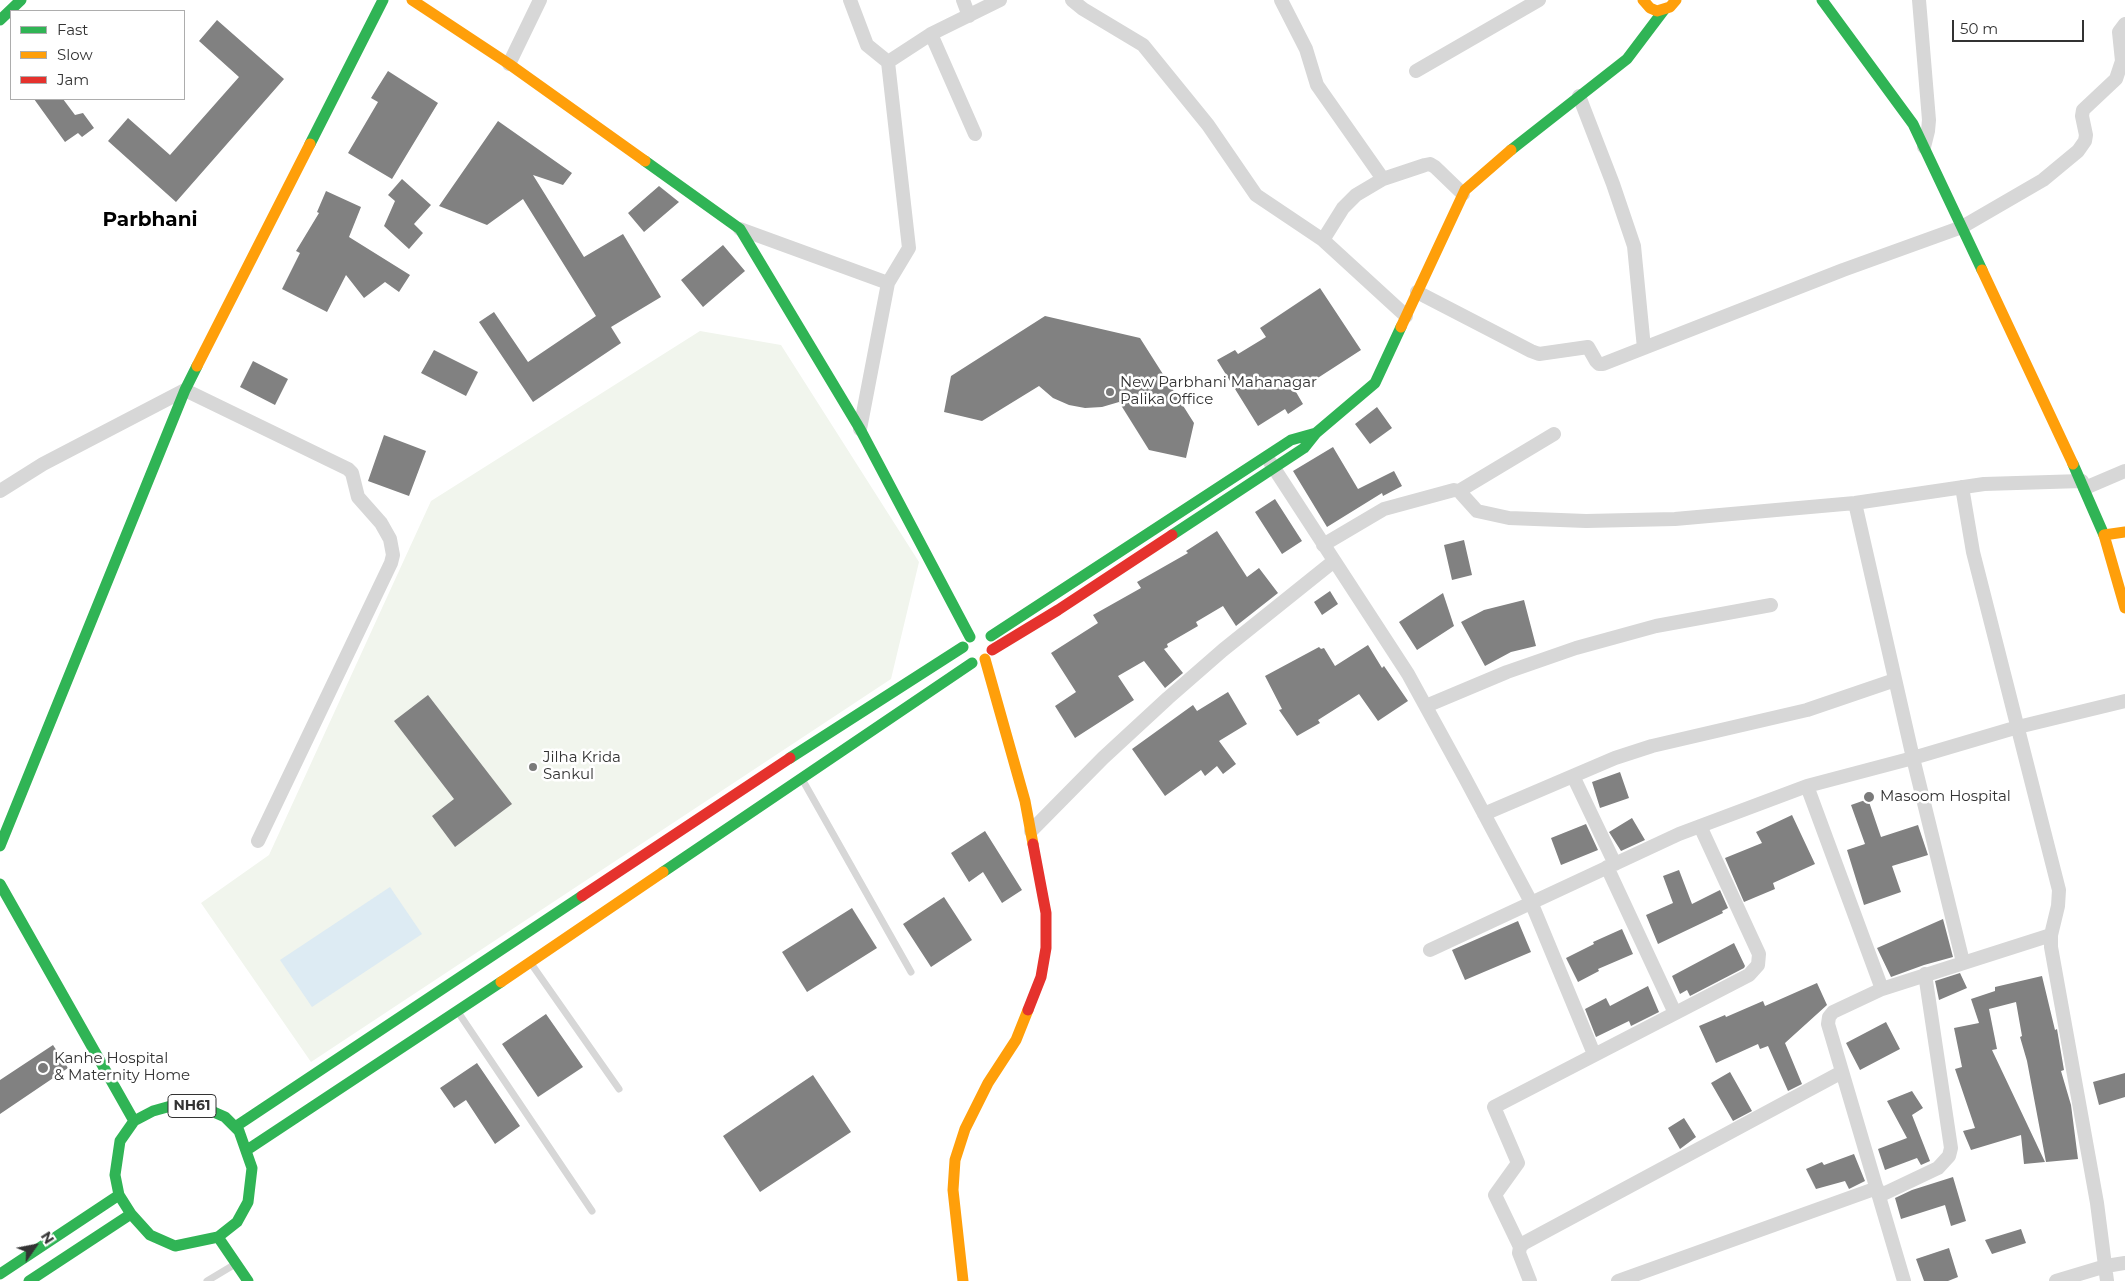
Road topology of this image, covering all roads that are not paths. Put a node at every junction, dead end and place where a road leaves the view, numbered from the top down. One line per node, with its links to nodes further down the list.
1 (21, 0): 17 (main road)
2 (383, 0): 39 (main road)
3 (412, 0): 24 (main road)
4 (540, 0): 24 (street)
5 (850, 0): 23 (street)
6 (963, 0): 19 (street)
7 (1000, 0): 19 (street)
8 (1072, 0): 34 (street)
9 (1281, 0): 30 (street)
10 (1539, 0): 15 (street)
11 (1643, 0): 18 (main road)
12 (1676, 0): 18 (main road)
13 (1822, 0): 29 (main road)
14 (1919, 0): 29 (street)
15 (1519, 5): 25 (street)
16 (10, 10): 20 (main road)
17 (10, 10)
18 (1664, 10): 27 (main road)
19 (969, 16): 22 (street)
20 (0, 20)
21 (2125, 24): 26 (street)
22 (931, 34): 23 (street); 28 (street)
23 (888, 62): 35 (street)
24 (509, 64): 33 (main road)
25 (1416, 71)
26 (2121, 83): 32 (street)
27 (1579, 96): 31 (main road); 38 (street)
28 (975, 134)
29 (1924, 147): 32 (main road)
30 (1383, 179): 31 (street); 34 (street)
31 (1463, 194): 36 (main road)
32 (1962, 227): 38 (street); 46 (main road)
33 (740, 229): 35 (street); 40 (main road)
34 (1323, 240): 37 (street)
35 (888, 283): 40 (street)
36 (1417, 292): 37 (main road); 38 (street)
37 (1406, 316): 41 (main road)
38 (1644, 348)
39 (185, 390): 49 (street); 73 (street); 74 (main road)
40 (860, 429): 57 (main road)
41 (1316, 433): 43 (main road); 44 (main road)
42 (1554, 434): 48 (street)
43 (1265, 456): 44 (street); 58 (main road)
44 (1273, 468): 53 (street); 60 (main road)
45 (2125, 471): 46 (street)
46 (2084, 485): 47 (street); 52 (main road)
47 (1962, 487): 50 (street); 65 (street)
48 (1459, 490): 50 (street); 53 (street)
49 (0, 491)
50 (1855, 503): 62 (street)
51 (2125, 532): 52 (main road)
52 (2104, 535): 56 (main road)
53 (1323, 545): 54 (street)
54 (1334, 561): 64 (street); 72 (street)
55 (1771, 605): 64 (street)
56 (2125, 608)
57 (970, 637): 58 (main road); 59 (main road)
58 (987, 638): 60 (main road)
59 (963, 647): 61 (main road); 80 (main road)
60 (989, 655): 61 (main road); 72 (main road)
61 (972, 663): 68 (main road)
62 (1895, 680): 66 (street); 67 (street)
63 (2125, 702): 65 (street)
64 (1426, 706): 70 (street)
65 (2018, 727): 66 (street); 78 (street)
66 (1913, 758): 69 (street); 82 (street)
67 (1574, 776): 70 (street); 75 (street)
68 (802, 778): 81 (main road); 83 (lane)
69 (1807, 786): 71 (street); 85 (street)
70 (1484, 814): 77 (street)
71 (1700, 826): 75 (street); 87 (street)
72 (1031, 831): 107 (main road)
73 (258, 841)
74 (0, 846)
75 (1611, 865): 77 (street); 87 (street)
76 (0, 884): 91 (main road)
77 (1531, 902): 79 (street); 88 (street)
78 (2051, 935): 82 (street); 102 (street)
79 (1430, 950)
80 (508, 962): 81 (main road); 86 (main road); 92 (main road)
81 (530, 962): 90 (lane)
82 (1963, 962): 84 (street)
83 (911, 972)
84 (1925, 974): 85 (street); 94 (street)
85 (1882, 989): 89 (street)
86 (458, 1011): 93 (main road); 96 (lane)
87 (1675, 1013): 88 (street)
88 (1594, 1054): 99 (street)
89 (1842, 1072): 94 (street); 99 (street)
90 (619, 1089)
91 (134, 1121): 92 (main road, NH61); 95 (main road, NH61)
92 (235, 1128): 93 (main road, NH61)
93 (247, 1150): 98 (main road, NH61)
94 (1878, 1192): 109 (street); 110 (street)
95 (119, 1195): 97 (main road, NH61); 103 (main road)
96 (592, 1211)
97 (131, 1214): 98 (main road, NH61); 104 (main road)
98 (218, 1237): 100 (main road)
99 (1520, 1247): 108 (street)
100 (236, 1263): 105 (lane); 106 (main road)
101 (2125, 1263): 102 (street)
102 (2106, 1266): 111 (street); 112 (street)
103 (0, 1274)
104 (29, 1281)
105 (207, 1281)
106 (248, 1281)
107 (962, 1281)
108 (1530, 1281)
109 (1618, 1281)
110 (1904, 1281)
111 (2056, 1281)
112 (2107, 1281)

